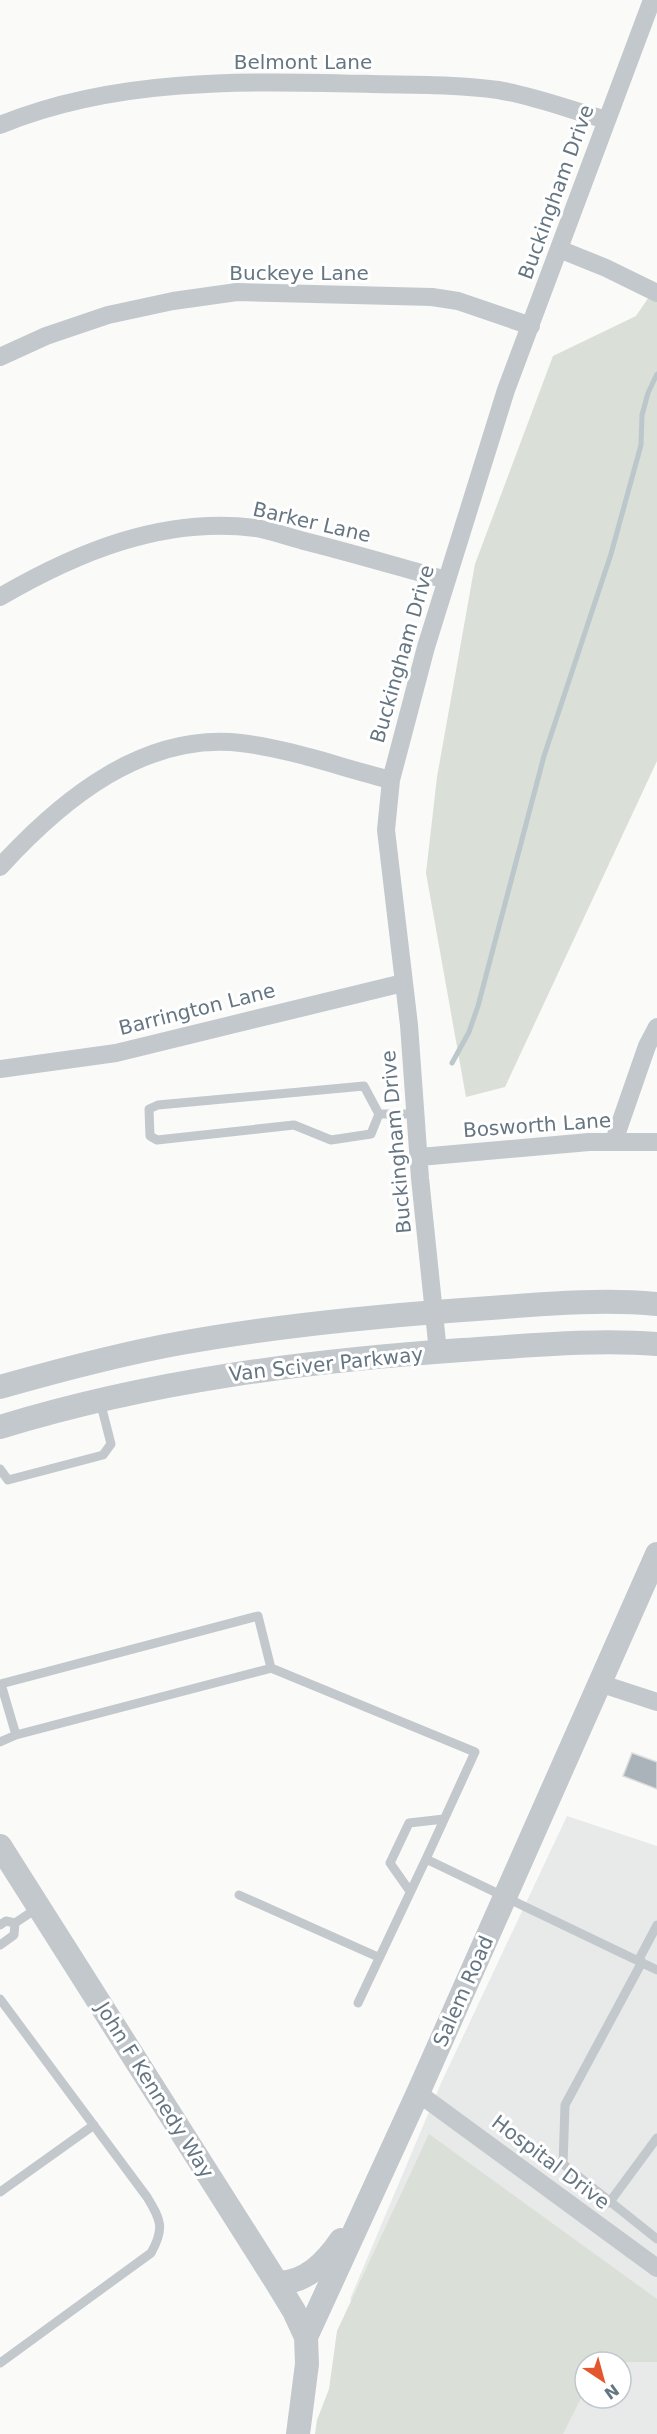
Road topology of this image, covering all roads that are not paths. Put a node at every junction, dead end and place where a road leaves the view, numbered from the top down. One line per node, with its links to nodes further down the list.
1 (652, 0): 2 (street, Buckingham Drive)
2 (607, 120): 3 (street, Belmont Lane); 4 (street, Buckingham Drive)
3 (0, 125)
4 (559, 249): 5 (street); 6 (street, Buckingham Drive)
5 (657, 293)
6 (531, 326): 7 (street, Buckeye Lane); 8 (street, Buckingham Drive)
7 (0, 357)
8 (446, 580): 9 (street, Barker Lane); 10 (street, Buckingham Drive)
9 (0, 597)
10 (391, 780): 11 (street); 12 (street, Buckingham Drive)
11 (0, 867)
12 (403, 983): 14 (street, Barrington Lane); 16 (street, Buckingham Drive)
13 (657, 1028): 17 (street)
14 (0, 1069)
15 (379, 1114): 15 (lane); 16 (lane)
16 (416, 1114): 19 (street, Buckingham Drive)
17 (614, 1141): 18 (street, Bosworth Lane); 19 (street, Bosworth Lane)
18 (657, 1142)
19 (420, 1157): 21 (street, Buckingham Drive)
20 (657, 1304): 21 (street, Van Sciver Parkway)
21 (436, 1312): 23 (street, Buckingham Drive); 24 (street, Van Sciver Parkway)
22 (657, 1344): 23 (street, Van Sciver Parkway)
23 (438, 1352): 25 (street, Van Sciver Parkway)
24 (0, 1387)
25 (100, 1401): 26 (street, Van Sciver Parkway); 27 (lane)
26 (0, 1427)
27 (0, 1469)
28 (657, 1554): 30 (street, Salem Road)
29 (272, 1668): 32 (lane); 32 (lane); 34 (lane)
30 (599, 1683): 31 (street); 39 (street, Salem Road)
31 (657, 1702)
32 (16, 1735): 33 (lane)
33 (0, 1742)
34 (444, 1819): 36 (lane); 37 (lane)
35 (0, 1846): 40 (street, John F Kennedy Way)
36 (426, 1859): 37 (lane); 39 (lane)
37 (409, 1890): 45 (lane)
38 (239, 1894): 45 (lane)
39 (505, 1897): 46 (lane); 50 (street, Salem Road)
40 (39, 1907): 41 (lane); 58 (street, John F Kennedy Way)
41 (15, 1923): 42 (lane); 44 (lane)
42 (0, 1925)
43 (657, 1925): 46 (lane)
44 (0, 1945)
45 (378, 1958): 49 (lane)
46 (640, 1962): 47 (lane); 55 (lane)
47 (657, 1970)
48 (0, 1999): 51 (lane)
49 (358, 2003)
50 (418, 2092): 54 (street, Salem Road); 57 (street, Hospital Drive)
51 (94, 2125): 53 (lane); 60 (lane)
52 (657, 2138): 55 (lane)
53 (0, 2192)
54 (370, 2195): 58 (street); 59 (street, Salem Road)
55 (609, 2203): 56 (lane)
56 (655, 2234)
57 (657, 2268)
58 (277, 2283): 59 (street, John F Kennedy Way)
59 (306, 2337): 61 (street, Salem Road)
60 (0, 2363)
61 (298, 2434)

